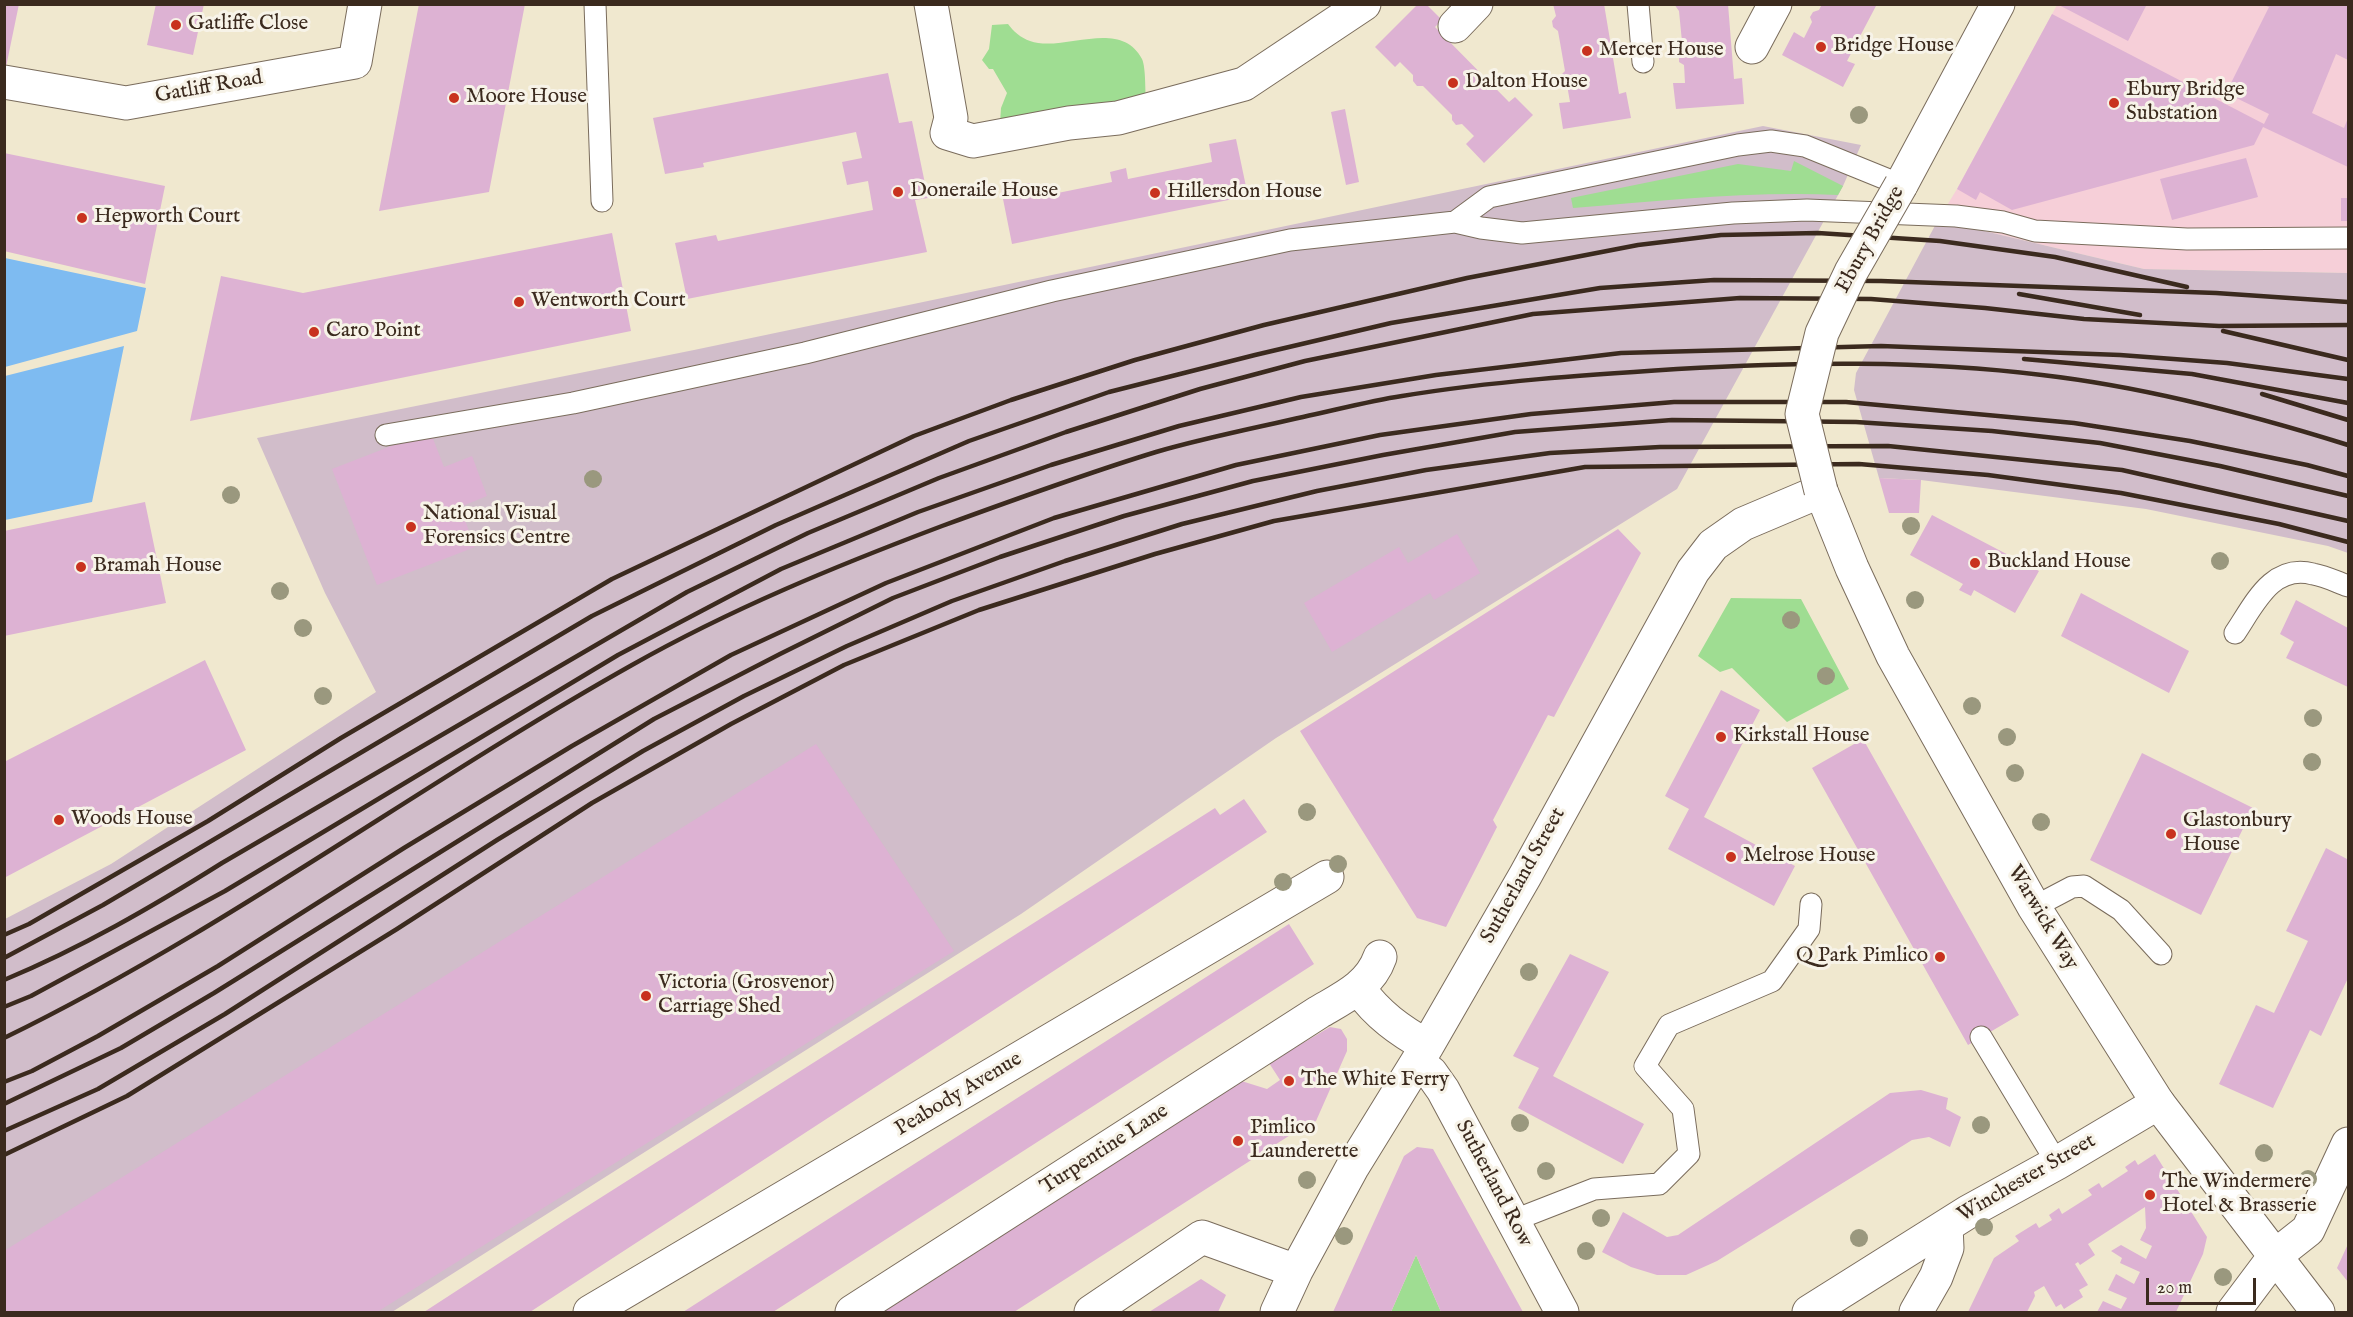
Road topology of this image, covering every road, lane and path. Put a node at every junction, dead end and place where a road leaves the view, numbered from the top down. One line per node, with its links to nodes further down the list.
1 (365, 4): 10 (street, Gatliff Road)
2 (595, 4): 12 (lane)
3 (931, 4): 4 (street)
4 (1364, 4)
5 (1638, 4): 9 (lane)
6 (1775, 4): 8 (street)
7 (1998, 4): 11 (street, Ebury Bridge)
8 (1752, 47)
9 (1643, 62)
10 (4, 82)
11 (1901, 185): 13 (lane); 16 (street, Ebury Bridge, bridge)
12 (602, 201)
13 (1455, 222): 14 (lane); 15 (lane)
14 (2349, 238)
15 (386, 435)
16 (1821, 491): 21 (street, Warwick Way); 26 (street, Sutherland Street)
17 (2349, 586): 18 (lane)
18 (2235, 633)
19 (1327, 877): 34 (street, Peabody Avenue)
20 (1811, 904): 31 (lane)
21 (2034, 907): 22 (lane); 27 (street, Warwick Way)
22 (2161, 954)
23 (1380, 957): 24 (street, Turpentine Lane)
24 (1359, 989): 26 (street); 35 (street, Turpentine Lane)
25 (1981, 1037): 29 (lane)
26 (1422, 1054): 31 (street, Sutherland Row); 33 (street, Sutherland Street)
27 (2157, 1103): 29 (street, Winchester Street); 32 (street, Warwick Way)
28 (2349, 1144): 32 (street)
29 (2057, 1163): 30 (street, Winchester Street)
30 (1967, 1213): 39 (street); 40 (street, Winchester Street)
31 (1512, 1221): 38 (street, Sutherland Row)
32 (2275, 1256): 41 (street); 42 (street, Warwick Way)
33 (1296, 1271): 36 (street); 37 (street, Sutherland Street)
34 (590, 1312)
35 (852, 1312)
36 (1091, 1312)
37 (1277, 1312)
38 (1562, 1312)
39 (1809, 1312)
40 (1916, 1312)
41 (2233, 1312)
42 (2318, 1312)

